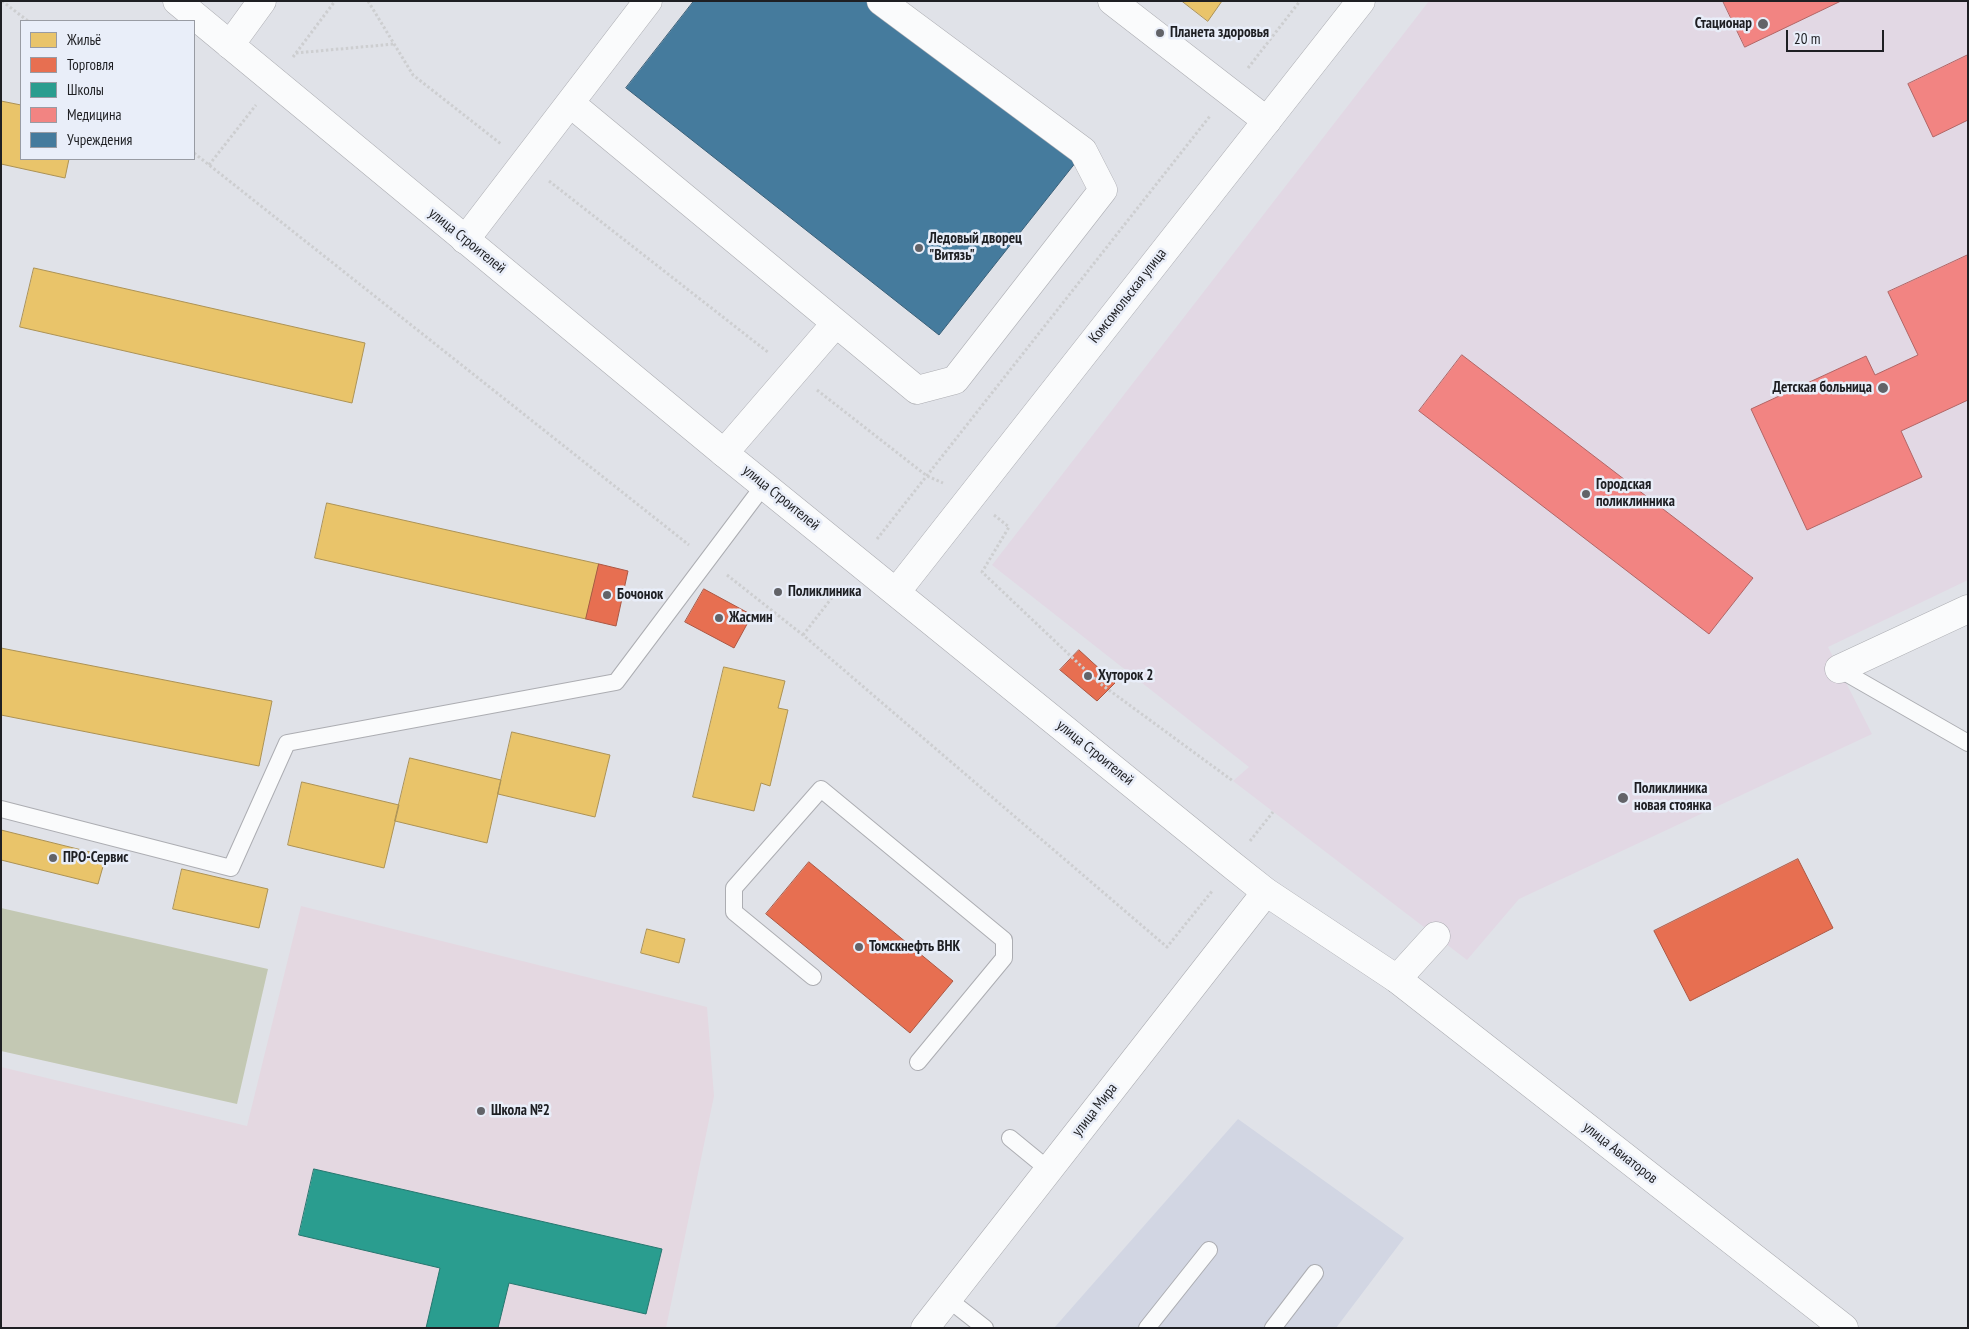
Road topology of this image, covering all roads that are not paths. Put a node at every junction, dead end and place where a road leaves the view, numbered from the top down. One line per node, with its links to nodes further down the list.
1 (177, 1): 7 (street, улица Строителей)
2 (262, 1): 7 (street)
3 (648, 1): 8 (street)
4 (881, 1): 11 (street)
5 (1112, 1): 9 (street)
6 (1361, 1): 9 (street, Комсомольская улица)
7 (230, 45): 10 (street, улица Строителей)
8 (570, 103): 10 (street); 11 (street)
9 (1267, 121): 14 (street, Комсомольская улица)
10 (465, 240): 12 (street, улица Строителей)
11 (836, 323): 12 (street)
12 (724, 453): 13 (street, улица Строителей)
13 (764, 485): 14 (street, улица Строителей); 18 (lane)
14 (897, 591): 19 (street, улица Строителей)
15 (1968, 609): 16 (street)
16 (1839, 669): 17 (lane)
17 (1968, 743)
18 (1, 809)
19 (1266, 892): 22 (street, улица Строителей); 25 (street, улица Мира)
20 (1436, 936): 22 (street)
21 (813, 977): 23 (lane)
22 (1396, 979): 33 (street, улица Авиаторов)
23 (918, 1062)
24 (1010, 1138): 25 (lane)
25 (1049, 1170): 28 (street, улица Мира)
26 (1209, 1250): 31 (lane)
27 (1316, 1273): 32 (lane)
28 (948, 1298): 29 (street, улица Мира); 30 (lane)
29 (925, 1328)
30 (985, 1328)
31 (1147, 1328)
32 (1273, 1328)
33 (1844, 1328)

